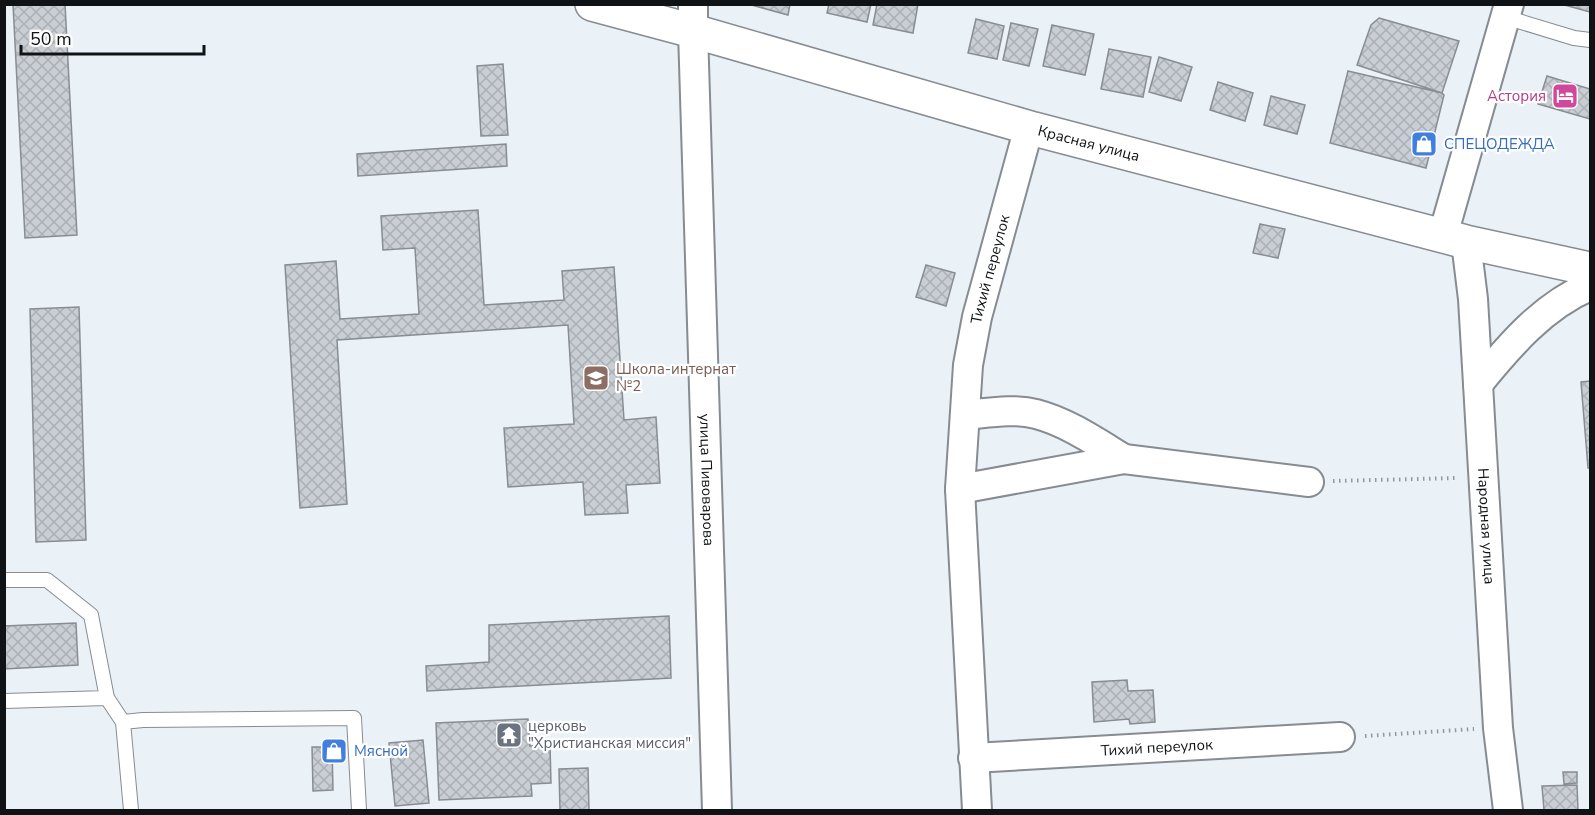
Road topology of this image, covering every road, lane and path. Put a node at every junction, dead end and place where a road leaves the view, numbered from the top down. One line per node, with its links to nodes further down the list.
1 (592, 4): 3 (street, Красная улица)
2 (1507, 11): 4 (lane); 6 (street)
3 (693, 18): 5 (street, Красная улица); 24 (street, улица Пивоварова)
4 (1590, 40)
5 (1029, 127): 6 (street, Красная улица); 10 (street, Тихий переулок)
6 (1454, 239): 7 (street, Красная улица); 9 (street, Народная улица)
7 (1590, 269)
8 (1590, 286): 9 (street)
9 (1478, 384): 12 (street, Народная улица)
10 (965, 415): 11 (street); 14 (street, Тихий переулок)
11 (1124, 459): 13 (street); 14 (street)
12 (1483, 477): 13 (path); 19 (street, Народная улица)
13 (1309, 482)
14 (960, 489): 21 (street, Тихий переулок)
15 (4, 580): 16 (lane)
16 (107, 698): 17 (lane); 18 (lane)
17 (4, 701)
18 (123, 722): 22 (lane); 23 (lane)
19 (1498, 728): 20 (path); 26 (street, Народная улица)
20 (1340, 737): 21 (street, Тихий переулок)
21 (973, 758): 25 (street, Тихий переулок)
22 (131, 810)
23 (359, 810)
24 (717, 810)
25 (977, 810)
26 (1509, 810)

